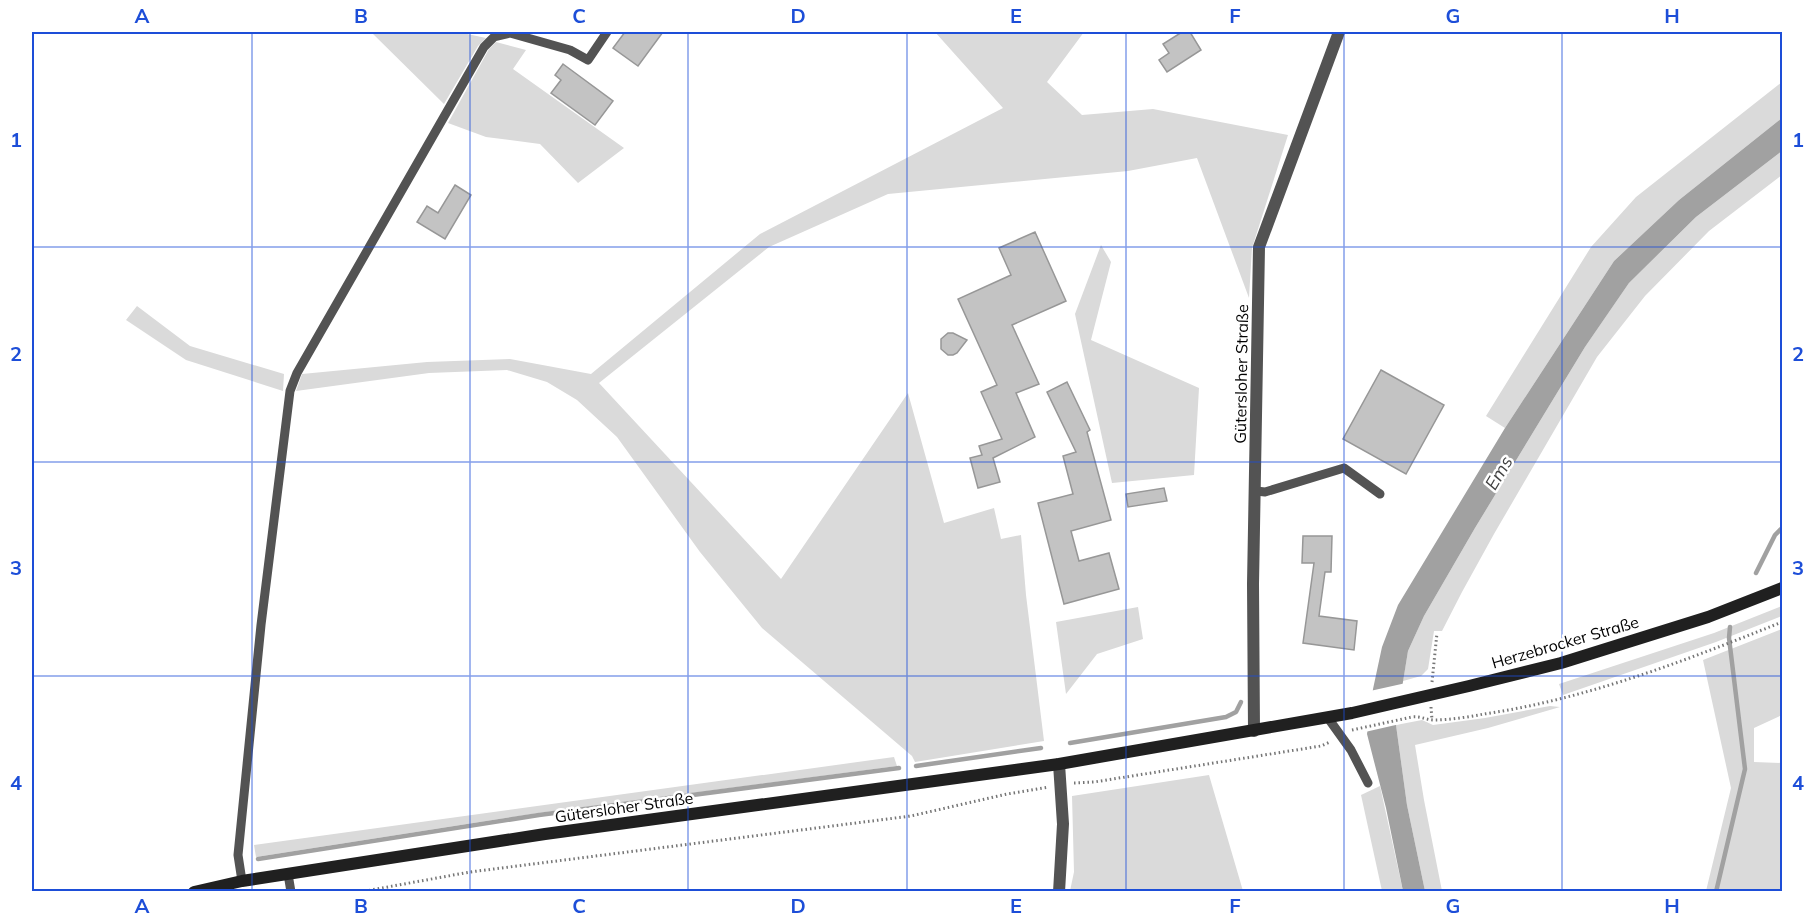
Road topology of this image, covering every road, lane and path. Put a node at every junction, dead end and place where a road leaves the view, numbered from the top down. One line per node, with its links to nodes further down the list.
1 (607, 32): 17 (lane)
2 (1339, 32): 3 (street, Gütersloher Straße)
3 (1256, 491): 4 (lane); 11 (street, Gütersloher Straße)
4 (1380, 494)
5 (1782, 588): 8 (main road, Herzebrocker Straße)
6 (1782, 622): 12 (path)
7 (1437, 633): 8 (path)
8 (1431, 695): 9 (main road, Herzebrocker Straße)
9 (1352, 713): 10 (main road, Gütersloher Straße)
10 (1328, 718): 11 (main road, Gütersloher Straße); 12 (lane)
11 (1254, 731): 13 (main road, Gütersloher Straße)
12 (1344, 734): 14 (lane); 15 (path)
13 (1059, 764): 15 (street); 16 (main road, Gütersloher Straße)
14 (1368, 783)
15 (1061, 785): 20 (path); 21 (street)
16 (288, 874): 17 (main road, Gütersloher Straße); 19 (lane)
17 (242, 881): 18 (main road, Gütersloher Straße)
18 (194, 891)
19 (291, 891)
20 (360, 891)
21 (1059, 891)

